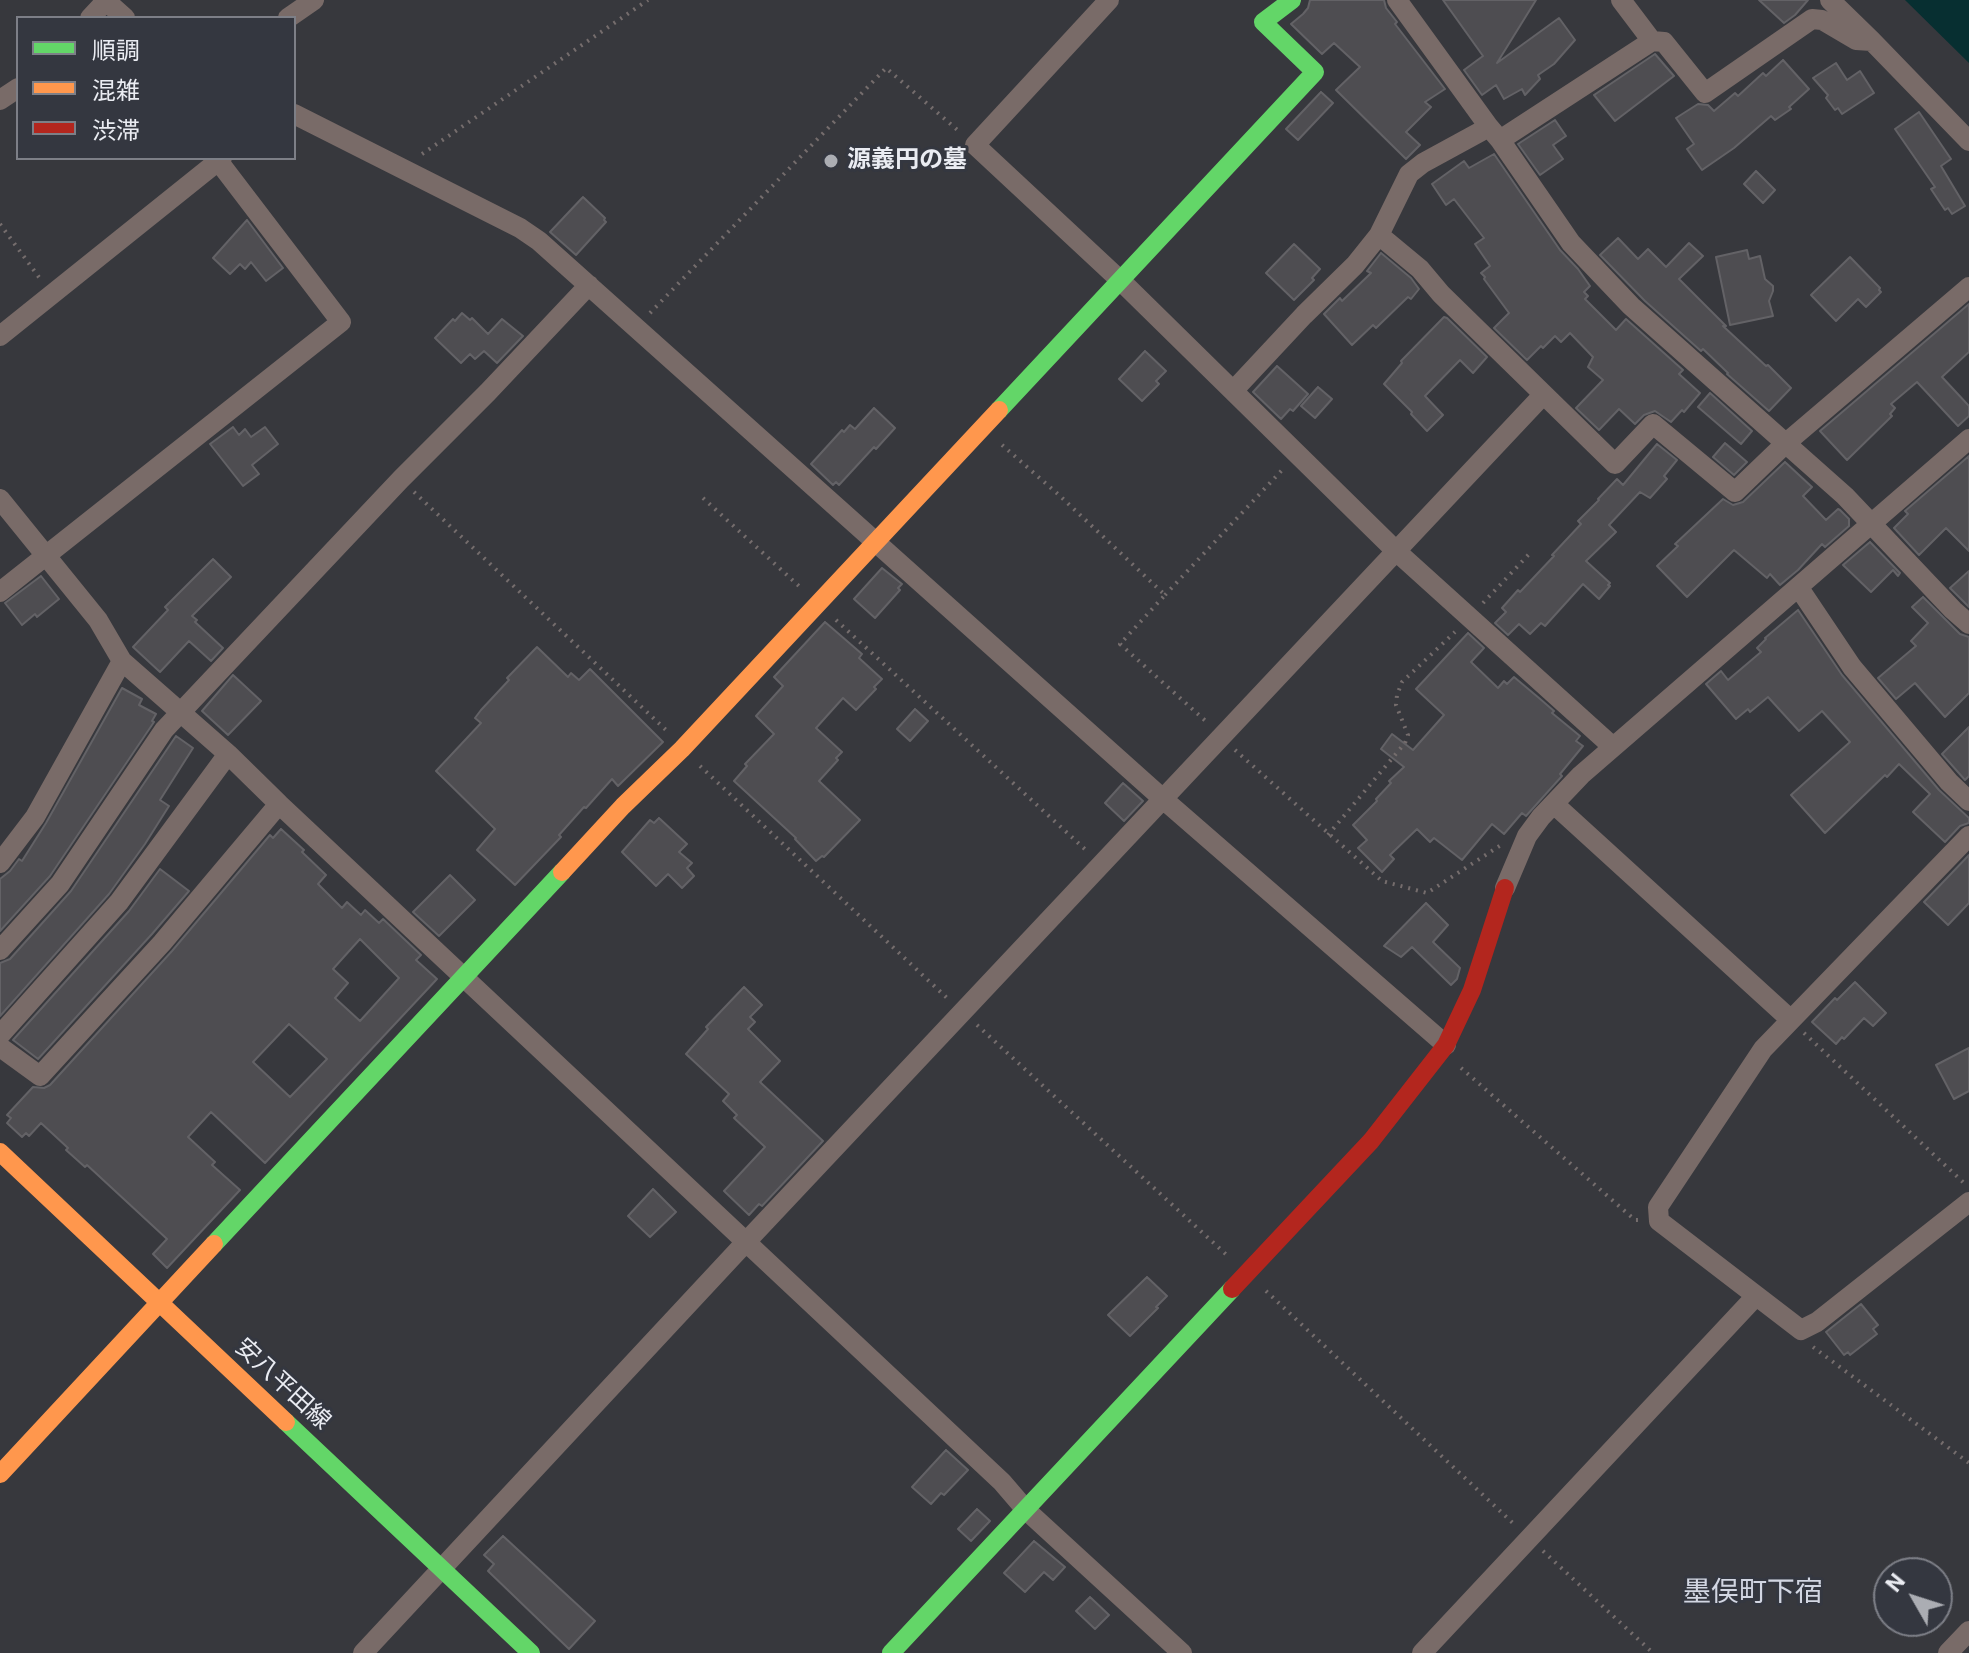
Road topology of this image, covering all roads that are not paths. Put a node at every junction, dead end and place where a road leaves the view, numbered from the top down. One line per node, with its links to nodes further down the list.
1 (314, 0): 7 (street)
2 (1109, 0): 16 (street)
3 (1292, 0): 16 (street)
4 (1397, 0): 11 (street)
5 (1621, 0): 8 (street)
6 (1830, 0): 9 (street)
7 (291, 16)
8 (1652, 41): 9 (street); 11 (street)
9 (1872, 41): 12 (street)
10 (296, 115): 17 (street)
11 (1494, 134): 15 (street); 23 (street)
12 (1969, 141)
13 (218, 160): 19 (street)
14 (220, 160): 28 (street)
15 (1379, 235): 20 (street); 21 (street)
16 (1121, 281): 20 (street); 26 (street)
17 (589, 285): 26 (street); 33 (street)
18 (1969, 287): 23 (street)
19 (0, 336)
20 (1233, 391): 27 (street)
21 (1543, 395): 23 (street); 27 (street)
22 (1969, 439): 25 (street)
23 (1786, 443): 25 (street)
24 (0, 499): 28 (street)
25 (1871, 522): 29 (street); 31 (street)
26 (875, 542): 36 (street); 44 (street)
27 (1396, 551): 34 (street); 36 (street)
28 (45, 557): 30 (street); 32 (street)
29 (1799, 588): 34 (street); 37 (street)
30 (0, 592)
31 (1969, 624)
32 (122, 661): 33 (street); 41 (street)
33 (181, 712): 35 (street); 43 (street)
34 (1613, 747): 39 (street)
35 (228, 754): 38 (street); 46 (street)
36 (1163, 799): 48 (street); 52 (street)
37 (1969, 801)
38 (279, 804): 44 (street); 47 (street)
39 (1554, 804): 42 (street); 45 (street)
40 (1969, 836): 45 (street)
41 (0, 863)
42 (1505, 888): 48 (street)
43 (0, 950)
44 (464, 978): 52 (street); 54 (street)
45 (1791, 1020): 53 (street)
46 (0, 1035)
47 (0, 1047)
48 (1444, 1048): 56 (street)
49 (8, 1159): 50 (street); 54 (street, 安八平田線)
50 (0, 1182)
51 (1969, 1202): 53 (street)
52 (745, 1243): 56 (street); 57 (street)
53 (1756, 1296): 63 (street)
54 (160, 1301): 55 (street); 57 (street, 安八平田線)
55 (0, 1474)
56 (1026, 1510): 61 (street); 62 (street)
57 (442, 1569): 59 (street); 60 (street, 安八平田線)
58 (1969, 1631): 64 (street)
59 (363, 1653)
60 (531, 1653)
61 (891, 1653)
62 (1182, 1653)
63 (1422, 1653)
64 (1948, 1653)

